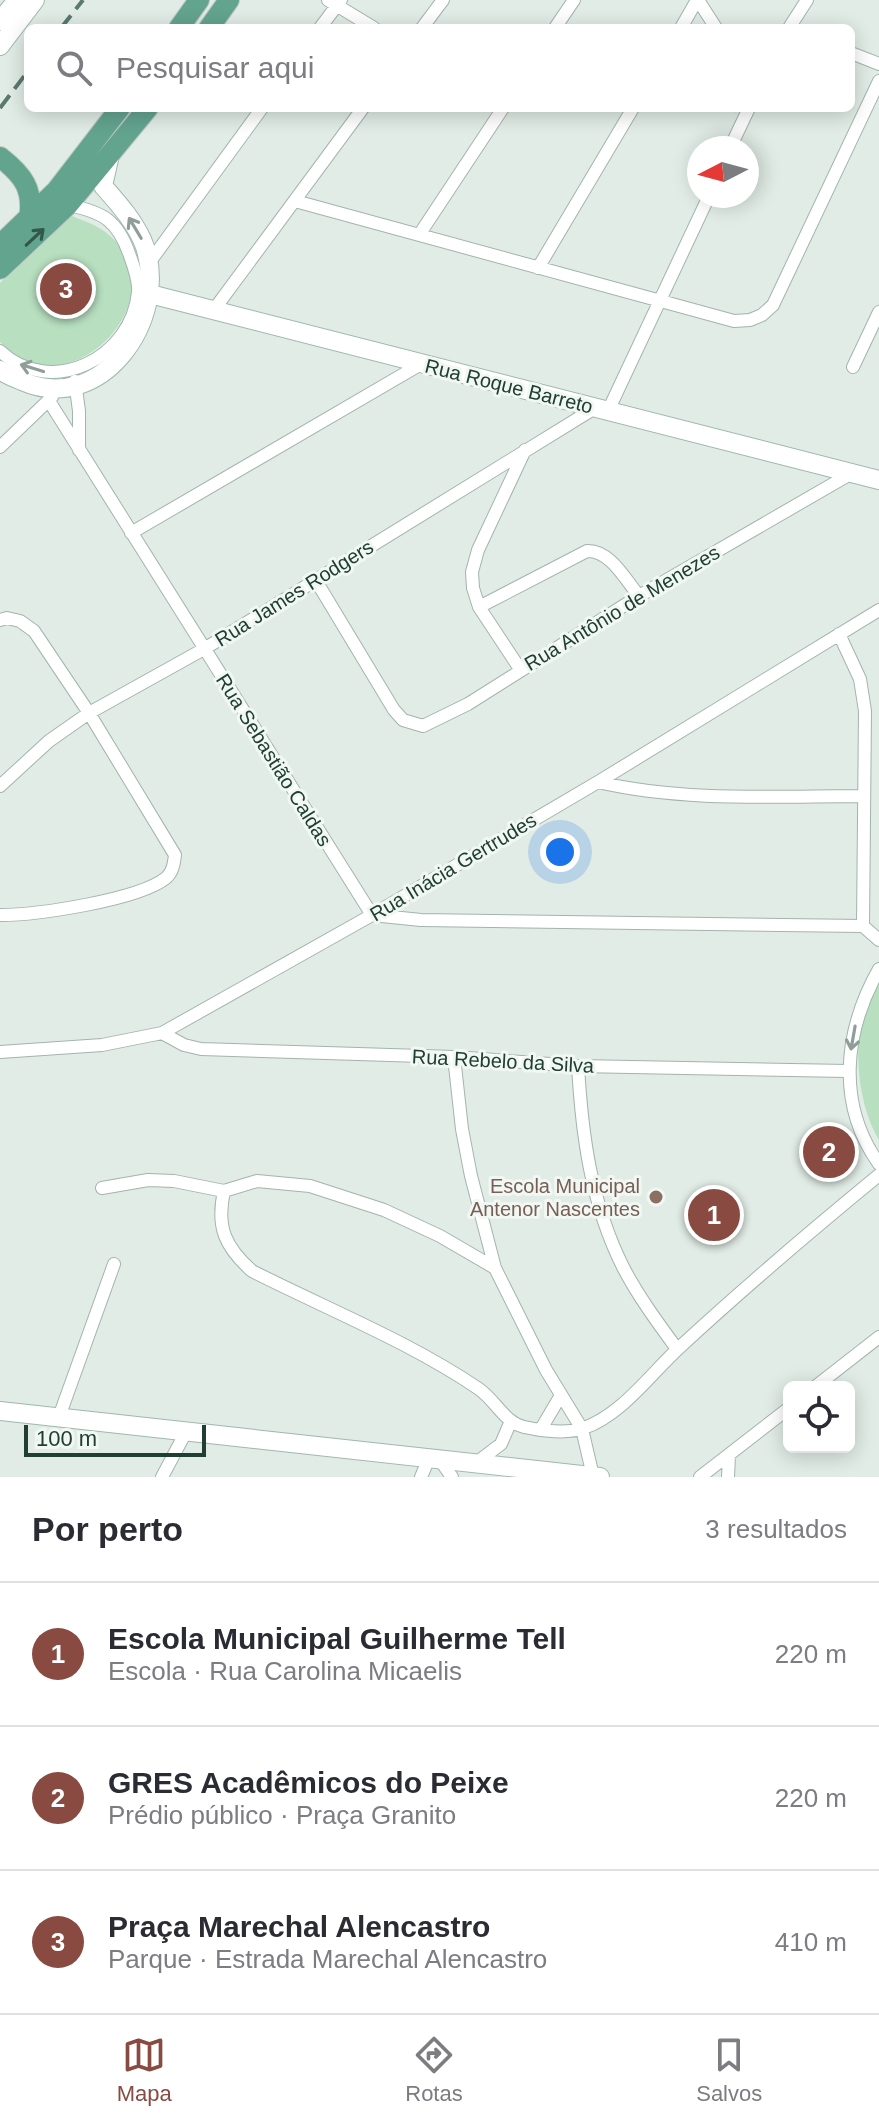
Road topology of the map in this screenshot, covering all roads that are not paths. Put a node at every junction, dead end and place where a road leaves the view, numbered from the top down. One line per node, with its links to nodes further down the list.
1 (17, 0): 10 (street)
2 (35, 0): 20 (street)
3 (199, 0): 11 (main road)
4 (229, 0): 12 (main road)
5 (443, 0): 15 (street)
6 (574, 0): 16 (street)
7 (697, 0): 17 (street); 18 (street)
8 (807, 0): 19 (street)
9 (335, 2): 13 (street); 14 (street)
10 (0, 21)
11 (182, 24)
12 (212, 24)
13 (322, 24)
14 (368, 24)
15 (425, 24)
16 (558, 24)
17 (683, 24)
18 (713, 24)
19 (793, 24)
20 (0, 46)
21 (855, 55): 22 (street)
22 (879, 64)
23 (879, 81): 46 (street)
24 (117, 112): 39 (main road)
25 (145, 112): 32 (main road)
26 (259, 112): 42 (street)
27 (360, 112): 35 (street)
28 (500, 112): 40 (street)
29 (631, 112): 43 (street)
30 (747, 112): 31 (street)
31 (736, 136)
32 (110, 155): 34 (street); 36 (main road)
33 (7, 162): 39 (main road)
34 (103, 186): 38 (street); 42 (street, one-way to 34)
35 (295, 201): 40 (street); 47 (street)
36 (68, 205): 38 (street); 44 (main road, one-way to 36)
37 (704, 208): 46 (street)
38 (106, 216): 45 (street)
39 (29, 219): 41 (main road)
40 (419, 235): 43 (street)
41 (0, 245)
42 (149, 263): 45 (street)
43 (538, 268): 46 (street)
44 (0, 269)
45 (144, 293): 47 (street, Rua Roque Barreto); 53 (street)
46 (661, 302): 55 (street)
47 (213, 311): 50 (street, Rua Roque Barreto)
48 (879, 312): 51 (street)
49 (0, 351): 53 (street, one-way to 49)
50 (421, 364): 55 (street, Rua Roque Barreto); 61 (street)
51 (853, 367)
52 (0, 370): 54 (street)
53 (71, 376): 54 (street); 57 (street)
54 (52, 396): 56 (street); 57 (street, Rua Sebastião Caldas)
55 (602, 410): 58 (street, Rua James Rodgers); 59 (street, Rua Roque Barreto)
56 (0, 447)
57 (79, 450): 61 (street, Rua Sebastião Caldas)
58 (525, 450): 62 (street, Rua James Rodgers); 64 (street)
59 (852, 473): 60 (street, Rua Roque Barreto); 63 (street, Rua Antônio de Menezes)
60 (879, 480)
61 (131, 533): 68 (street, Rua Sebastião Caldas)
62 (315, 579): 68 (street, Rua James Rodgers); 69 (street, Rua Antônio de Menezes)
63 (639, 596): 64 (street); 69 (street, Rua Antônio de Menezes)
64 (479, 607): 69 (street)
65 (879, 610): 67 (street, Rua Inácia Gertrudes)
66 (0, 620): 70 (street)
67 (839, 634): 71 (street, Rua Inácia Gertrudes); 73 (street)
68 (204, 649): 70 (street, Rua James Rodgers); 75 (street, Rua Sebastião Caldas)
69 (520, 669)
70 (89, 713): 72 (street, Rua James Rodgers); 74 (street)
71 (598, 782): 73 (street); 75 (street, Rua Inácia Gertrudes)
72 (0, 786)
73 (864, 796): 76 (street)
74 (0, 915)
75 (372, 915): 76 (street); 79 (street, Rua Inácia Gertrudes)
76 (863, 926): 77 (street)
77 (879, 940)
78 (879, 969): 83 (street, one-way to 83)
79 (162, 1033): 80 (street, Rua Inácia Gertrudes); 81 (street, Rua Rebelo da Silva)
80 (0, 1052)
81 (454, 1057): 82 (street, Rua Rebelo da Silva); 89 (street)
82 (578, 1066): 83 (street, Rua Rebelo da Silva); 91 (street)
83 (848, 1071): 84 (street)
84 (879, 1164)
85 (879, 1175): 91 (street)
86 (102, 1188): 87 (street)
87 (224, 1191): 89 (street); 97 (street)
88 (114, 1264): 96 (street)
89 (495, 1268): 93 (street)
90 (879, 1337): 92 (street)
91 (677, 1349): 99 (street)
92 (823, 1381)
93 (561, 1395): 98 (street); 99 (street)
94 (0, 1411): 96 (street)
95 (783, 1413): 101 (street)
96 (59, 1417): 100 (street)
97 (510, 1423): 98 (street); 103 (street)
98 (541, 1429): 99 (street)
99 (582, 1429): 104 (street)
100 (187, 1430): 102 (street); 105 (street)
101 (729, 1455): 109 (street); 110 (street)
102 (434, 1459): 103 (street); 106 (street); 107 (street)
103 (472, 1470): 104 (street)
104 (593, 1476): 108 (street)
105 (162, 1477)
106 (421, 1477)
107 (452, 1477)
108 (600, 1477)
109 (700, 1477)
110 (728, 1477)

